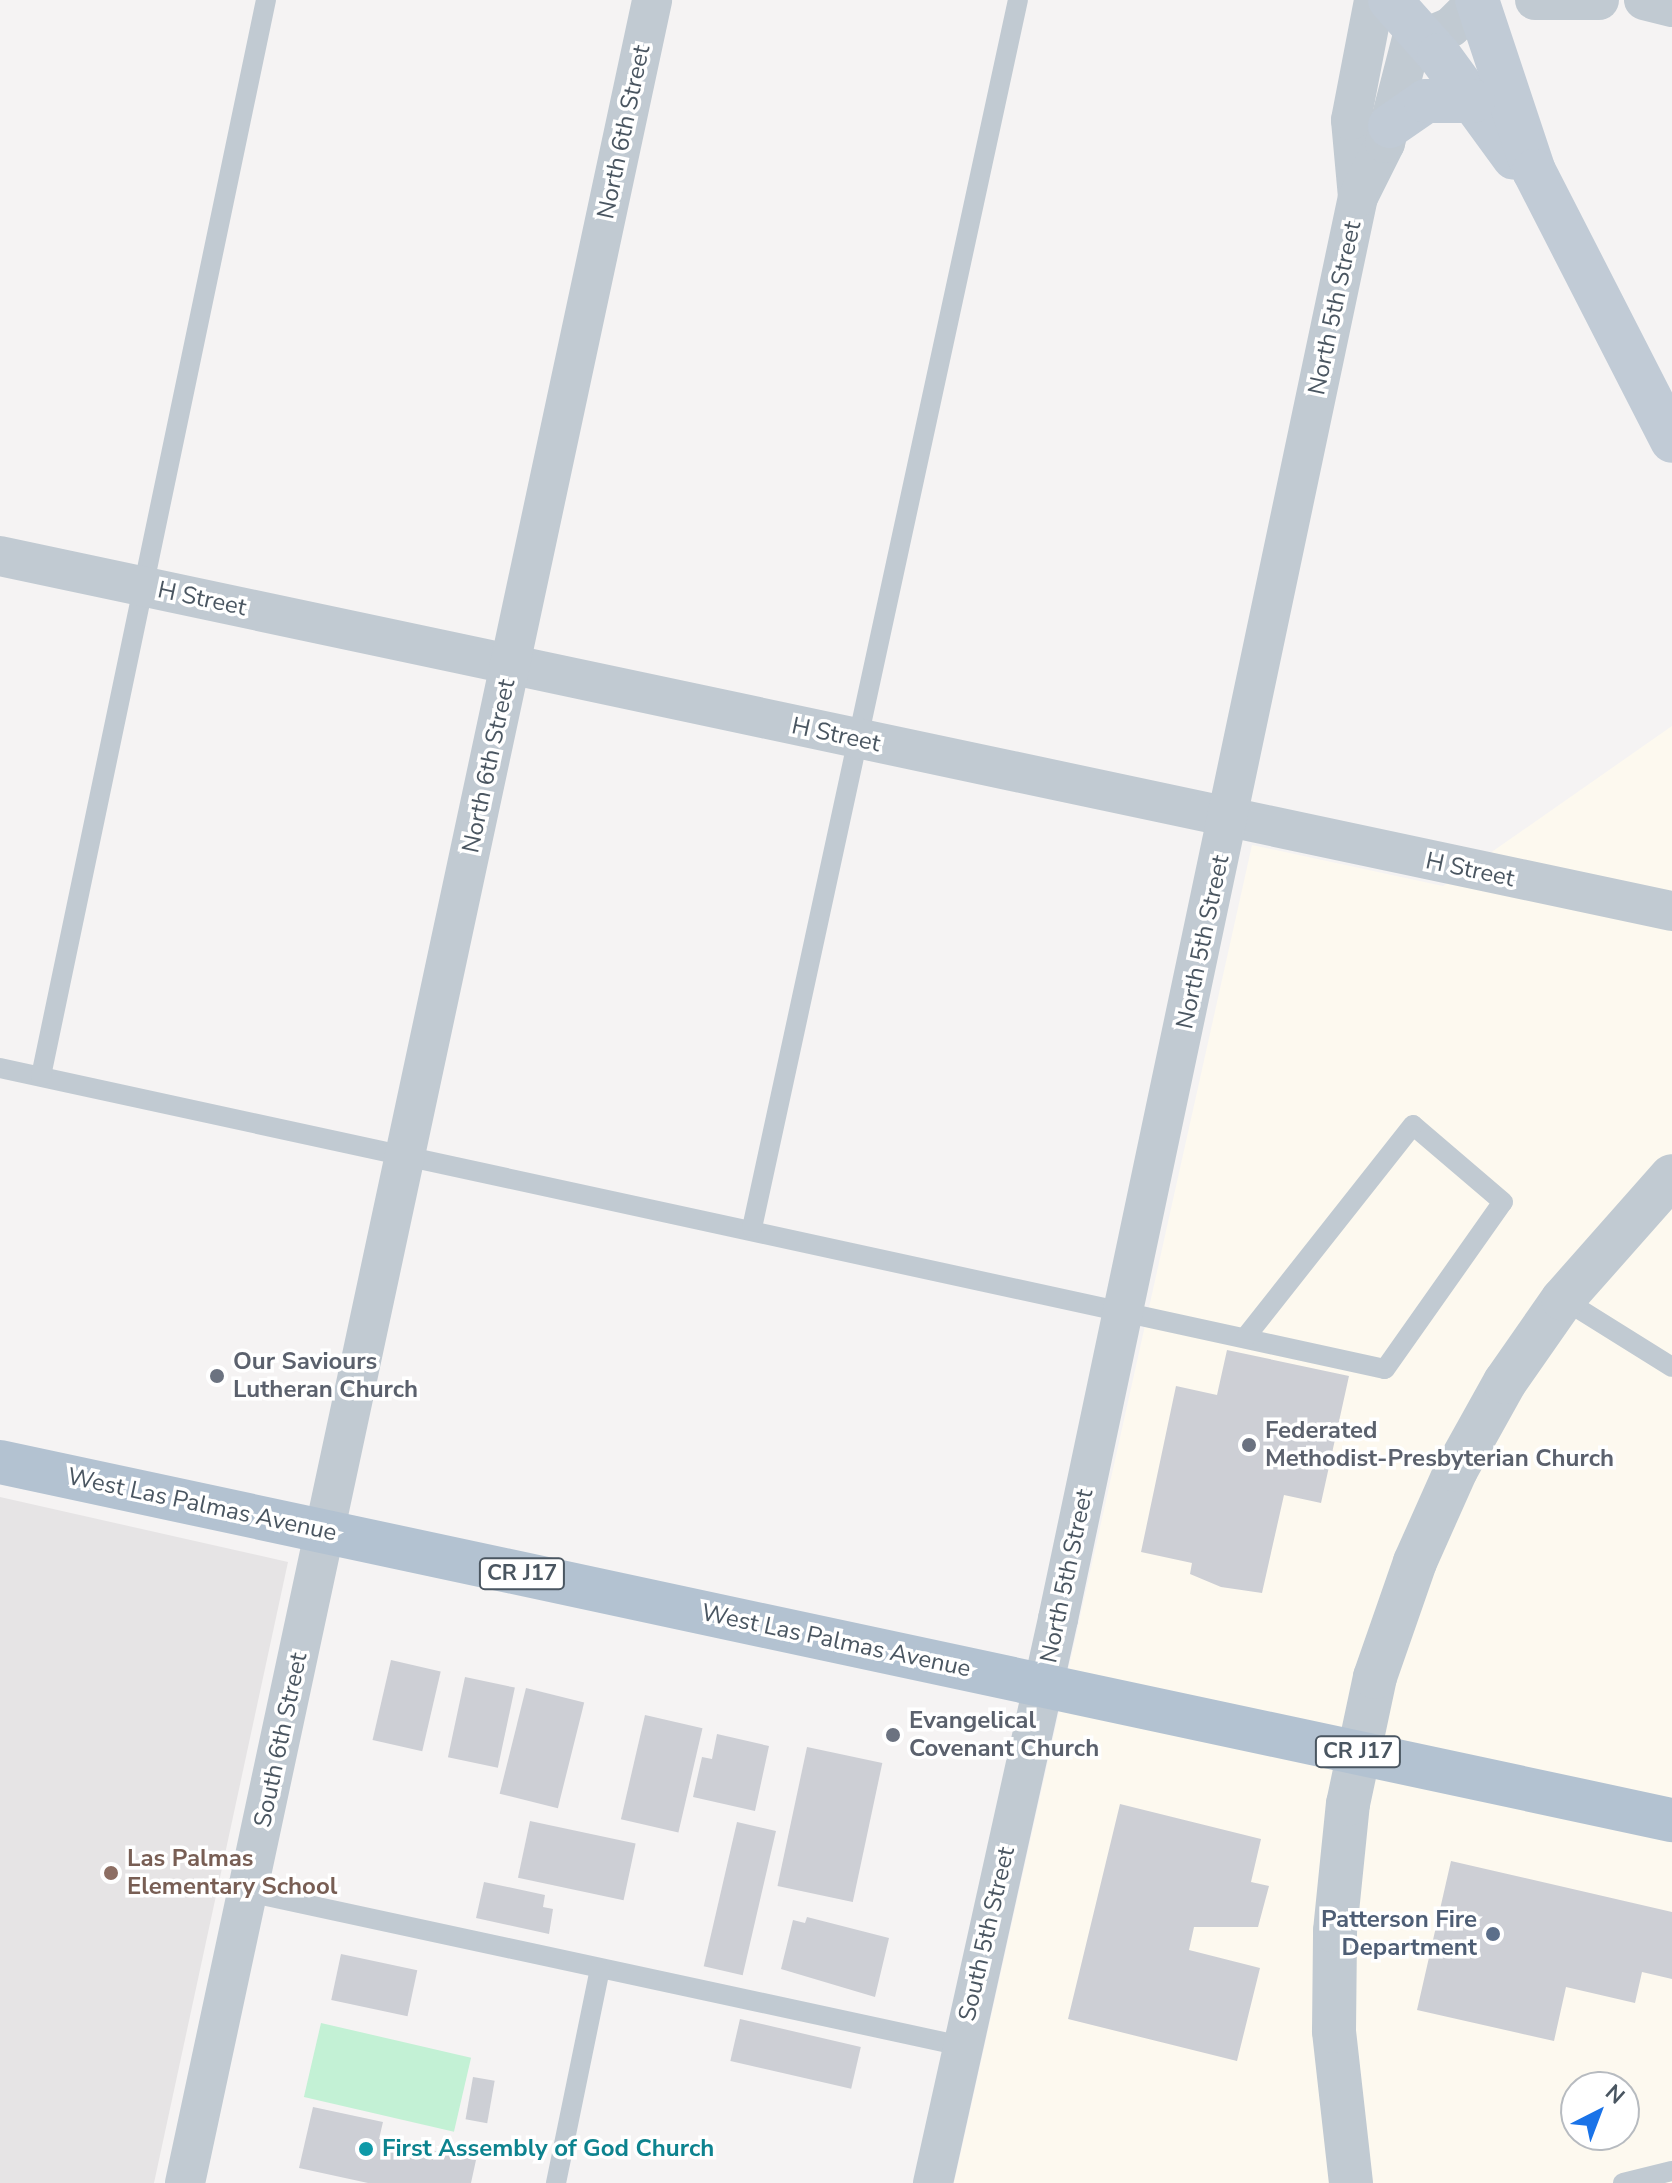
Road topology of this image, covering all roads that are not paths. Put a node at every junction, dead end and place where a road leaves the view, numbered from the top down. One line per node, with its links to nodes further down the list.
1 (266, 0): 17 (lane)
2 (652, 0): 18 (street, North 6th Street)
3 (1018, 0): 19 (lane)
4 (1374, 0): 13 (street, North 5th Street)
5 (1535, 0): 6 (street)
6 (1599, 0)
7 (1644, 0): 9 (street)
8 (1476, 1): 10 (street); 14 (main road)
9 (1672, 7)
10 (1410, 22): 11 (main road); 12 (street, North 5th Street)
11 (1473, 101): 12 (main road); 14 (main road)
12 (1390, 126): 13 (street, North 5th Street)
13 (1358, 197): 20 (street, North 5th Street)
14 (1560, 231): 15 (main road)
15 (1672, 441)
16 (0, 556): 17 (street, H Street)
17 (144, 587): 18 (street, H Street); 23 (lane)
18 (511, 665): 19 (street, H Street); 24 (street, North 6th Street)
19 (860, 741): 20 (street, H Street); 26 (lane)
20 (1229, 820): 21 (street, H Street); 28 (street, North 5th Street)
21 (1672, 911)
22 (0, 1068): 23 (lane)
23 (41, 1076): 24 (lane)
24 (407, 1152): 26 (lane); 32 (street, North 6th Street)
25 (1672, 1176): 27 (street)
26 (752, 1228): 28 (lane)
27 (1563, 1299): 30 (lane); 34 (street)
28 (1124, 1310): 29 (lane); 33 (street, North 5th Street)
29 (1245, 1338): 29 (lane)
30 (1672, 1367)
31 (0, 1462): 32 (main road, West Las Palmas Avenue / CR J17)
32 (326, 1532): 33 (main road, West Las Palmas Avenue / CR J17); 36 (street, South 6th Street)
33 (1044, 1686): 34 (main road, West Las Palmas Avenue / CR J17); 38 (street, South 5th Street)
34 (1357, 1752): 35 (main road, West Las Palmas Avenue / CR J17); 43 (street)
35 (1672, 1820)
36 (248, 1892): 37 (lane); 40 (street, South 6th Street)
37 (600, 1968): 38 (lane); 41 (lane)
38 (962, 2046): 42 (street, South 5th Street)
39 (1672, 2171): 44 (lane)
40 (185, 2183)
41 (556, 2183)
42 (933, 2183)
43 (1351, 2183)
44 (1623, 2183)

